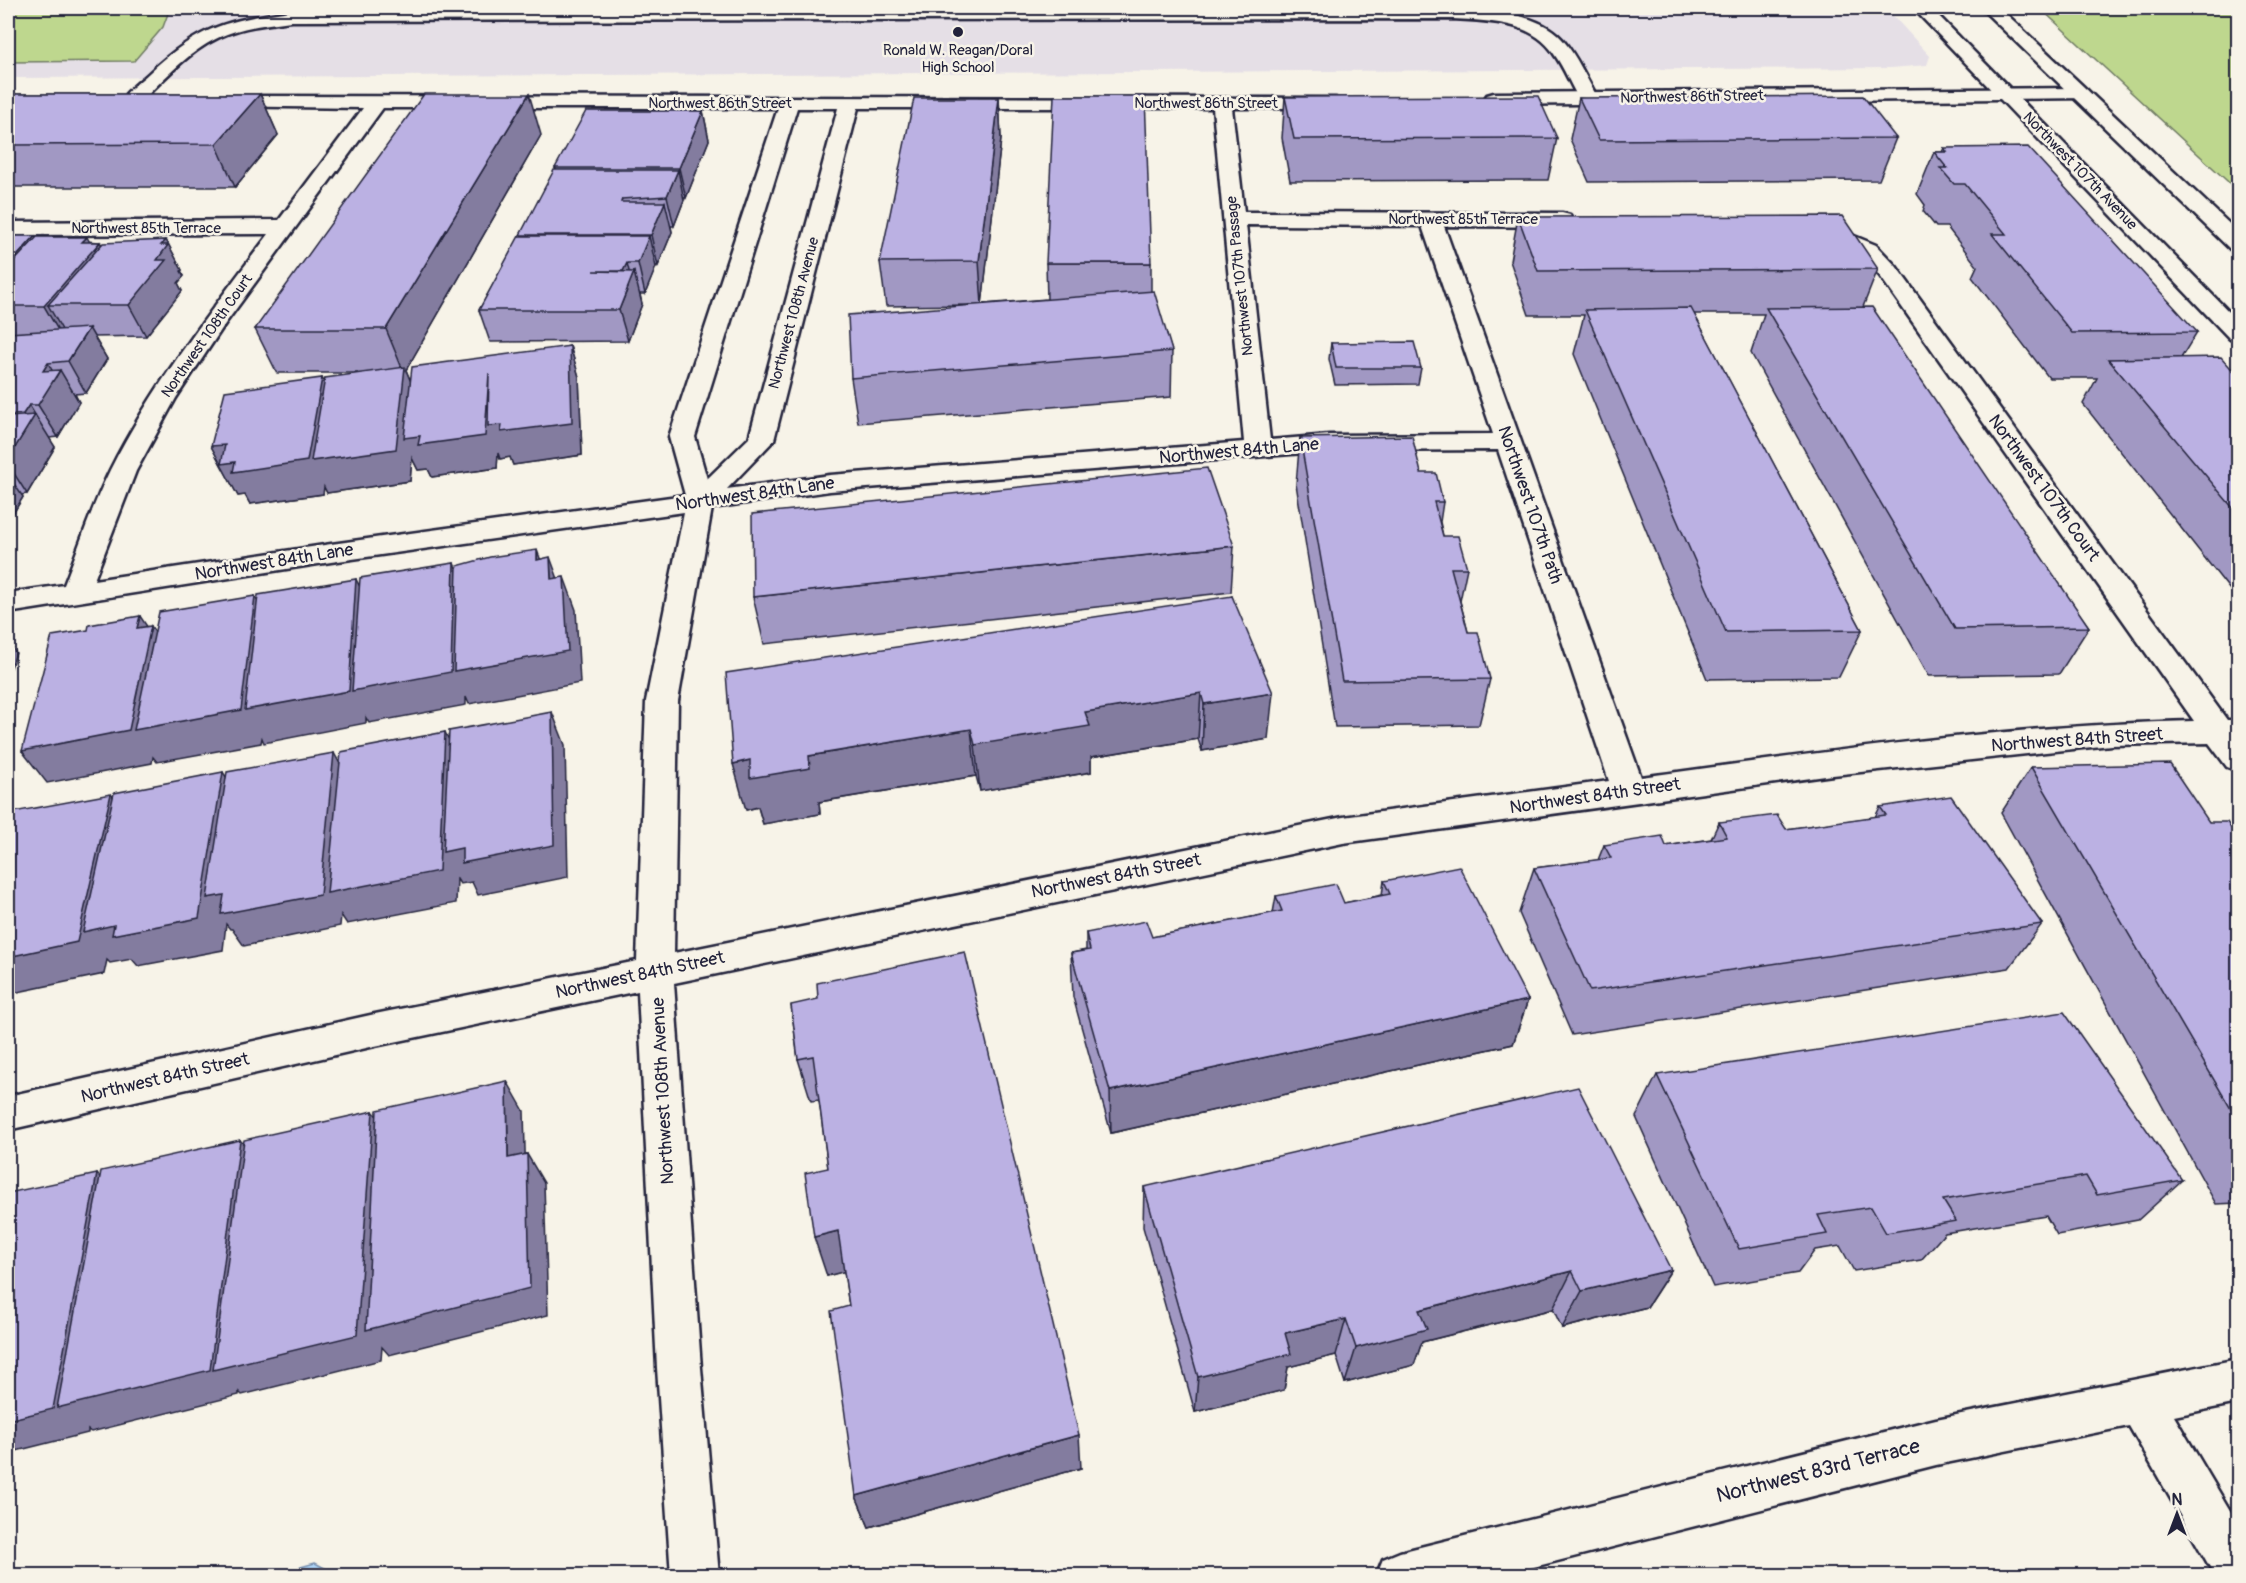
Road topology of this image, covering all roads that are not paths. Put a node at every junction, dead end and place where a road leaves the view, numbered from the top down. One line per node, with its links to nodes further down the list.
1 (1922, 8): 4 (street, Northwest 107th Avenue)
2 (1990, 8): 3 (street)
3 (2080, 94): 4 (street, Northwest 86th Street); 22 (street)
4 (2005, 95): 5 (street, Northwest 86th Street); 23 (street, Northwest 107th Avenue)
5 (1588, 98): 6 (street, Northwest 86th Street); 9 (street)
6 (1470, 99)
7 (1352, 101): 15 (street, Northwest 86th Street)
8 (107, 102): 9 (street)
9 (129, 102): 10 (street)
10 (153, 102)
11 (200, 102): 12 (street, Northwest 86th Street)
12 (377, 103): 13 (street, Northwest 86th Street); 20 (street, Northwest 108th Court)
13 (789, 103): 14 (street, Northwest 86th Street); 26 (street, Northwest 108th Avenue)
14 (849, 103): 15 (street, Northwest 86th Street); 26 (street, Northwest 108th Avenue)
15 (1222, 103): 16 (street, Northwest 107th Passage)
16 (1234, 218): 17 (street, Northwest 85th Terrace); 25 (street, Northwest 107th Passage)
17 (1431, 219): 18 (street, Northwest 85th Terrace); 24 (street, Northwest 107th Path)
18 (1587, 220)
19 (1802, 225): 29 (street, Northwest 107th Court)
20 (285, 227): 21 (street, Northwest 85th Terrace); 27 (street, Northwest 108th Court)
21 (8, 228)
22 (2238, 244)
23 (2238, 334)
24 (1509, 442): 25 (street, Northwest 84th Lane); 31 (street, Northwest 107th Path)
25 (1258, 449): 26 (street, Northwest 84th Lane)
26 (700, 501): 27 (street, Northwest 84th Lane); 32 (street, Northwest 108th Avenue)
27 (75, 593): 28 (street, Northwest 84th Lane)
28 (8, 603)
29 (2229, 731): 30 (street, Northwest 107th Court); 31 (street, Northwest 84th Street)
30 (2238, 759)
31 (1629, 791): 32 (street, Northwest 84th Street)
32 (655, 972): 33 (street, Northwest 84th Street); 37 (street, Northwest 108th Avenue)
33 (8, 1113)
34 (2238, 1381): 35 (street, Northwest 83rd Terrace)
35 (2140, 1401): 36 (street); 38 (street, Northwest 83rd Terrace)
36 (2238, 1569)
37 (695, 1575)
38 (1400, 1575)

